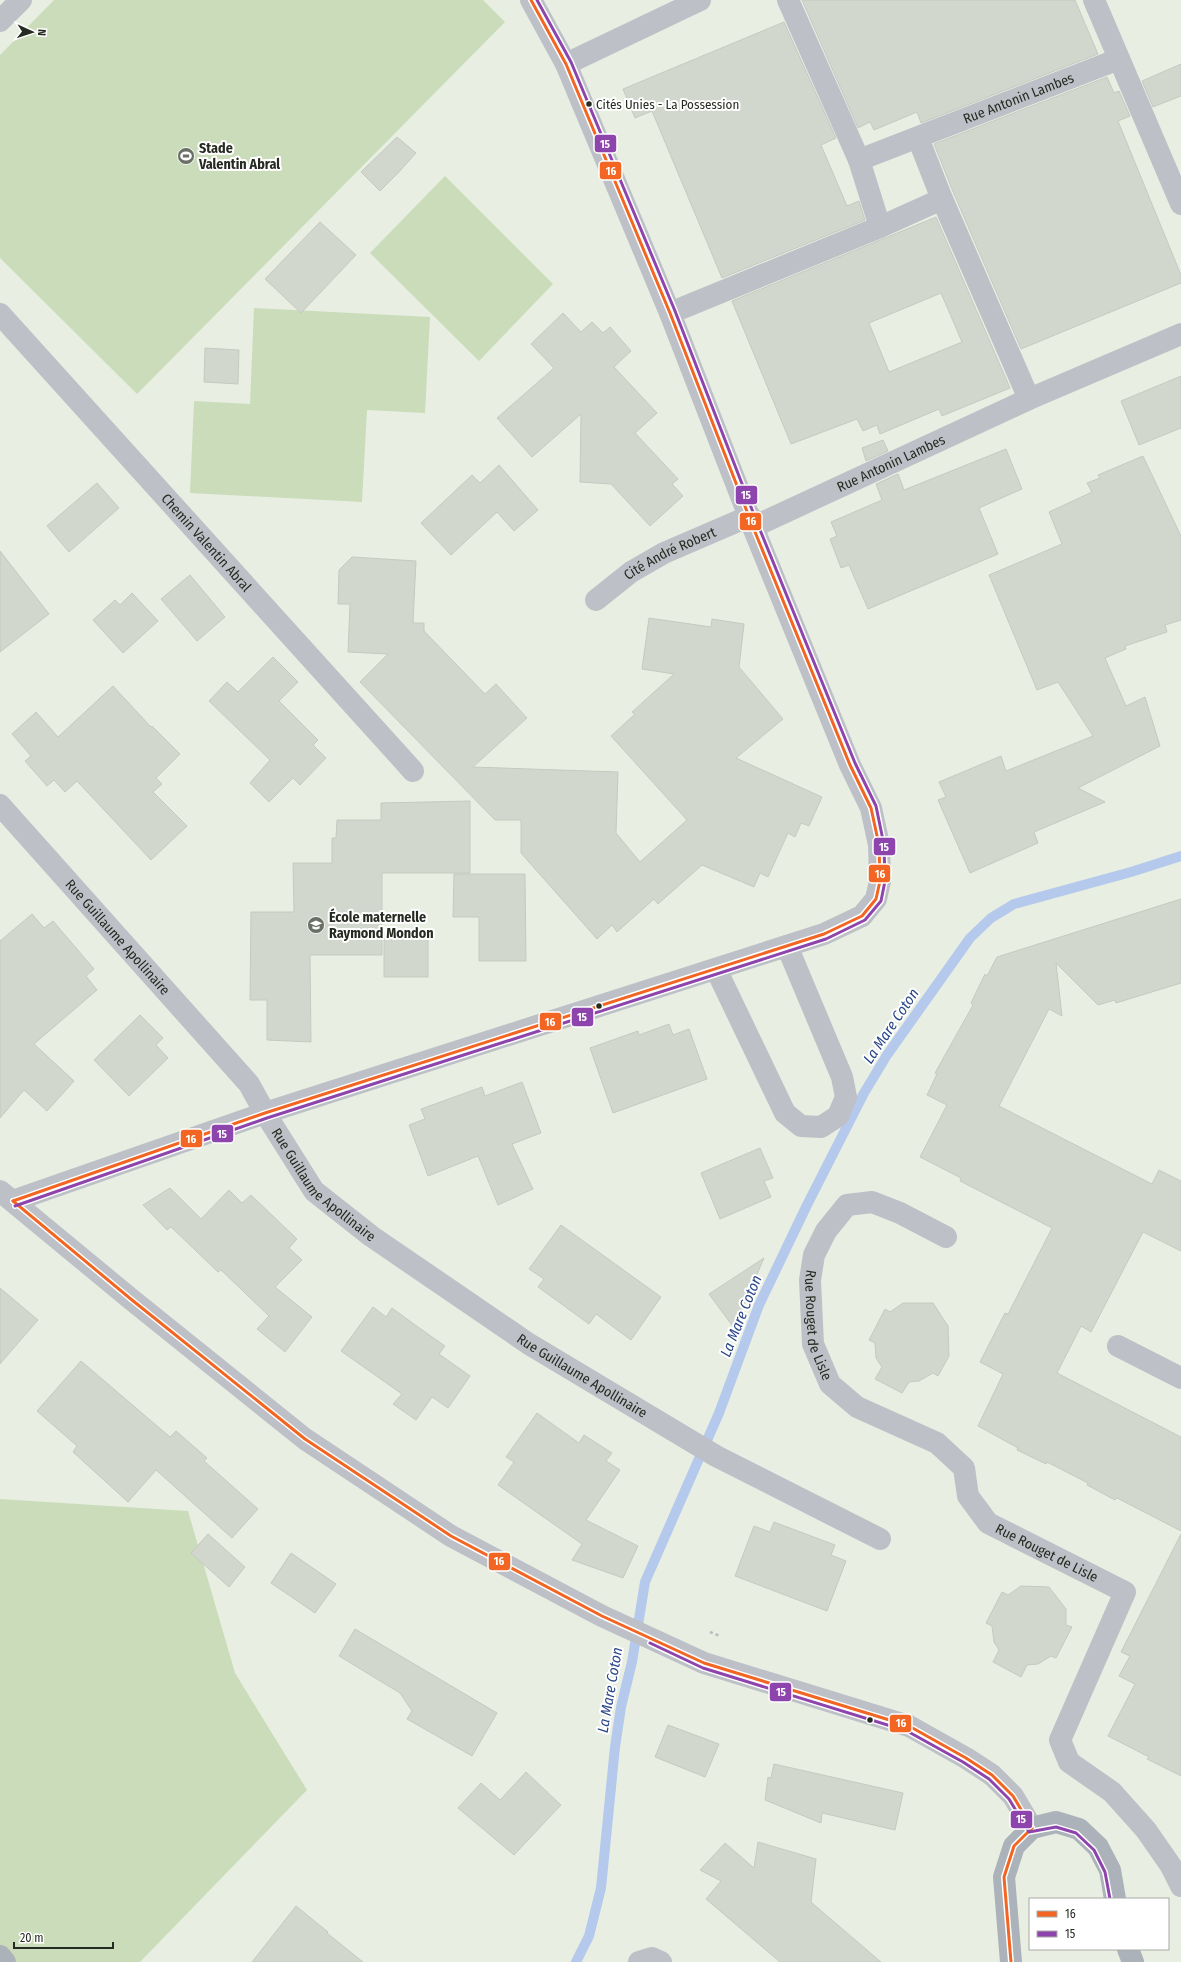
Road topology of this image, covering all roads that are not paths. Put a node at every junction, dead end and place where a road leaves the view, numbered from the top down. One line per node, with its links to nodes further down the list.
1 (21, 0): 6 (street)
2 (531, 0): 8 (street)
3 (700, 0): 8 (street)
4 (788, 0): 10 (street)
5 (1094, 0): 7 (street)
6 (0, 21)
7 (1119, 59): 9 (street, Rue Antonin Lambes); 12 (street)
8 (566, 64): 14 (street)
9 (918, 138): 10 (street, Rue Antonin Lambes); 11 (street)
10 (859, 160): 13 (street)
11 (942, 199): 13 (street); 17 (street)
12 (1181, 204)
13 (880, 227): 14 (street)
14 (670, 313): 18 (street)
15 (0, 314): 20 (street, Chemin Valentin Abral)
16 (1181, 334): 17 (street, Rue Antonin Lambes)
17 (1029, 399): 18 (street, Rue Antonin Lambes)
18 (752, 521): 19 (street, Cité André Robert); 22 (street)
19 (596, 600)
20 (413, 772)
21 (0, 805): 24 (street, Rue Guillaume Apollinaire)
22 (787, 946): 23 (street); 23 (street)
23 (716, 969): 24 (street)
24 (265, 1114): 25 (street); 29 (street, Rue Guillaume Apollinaire)
25 (6, 1196): 30 (street)
26 (946, 1237): 31 (street, Rue Rouget de Lisle)
27 (1118, 1346): 28 (street)
28 (1181, 1378)
29 (880, 1539)
30 (1032, 1828): 32 (main road); 38 (main road)
31 (1181, 1886)
32 (1115, 1898)
33 (1128, 1950): 39 (main road)
34 (0, 1956): 35 (main road)
35 (5, 1962)
36 (639, 1962): 37 (street)
37 (661, 1962)
38 (1011, 1962)
39 (1134, 1962)

